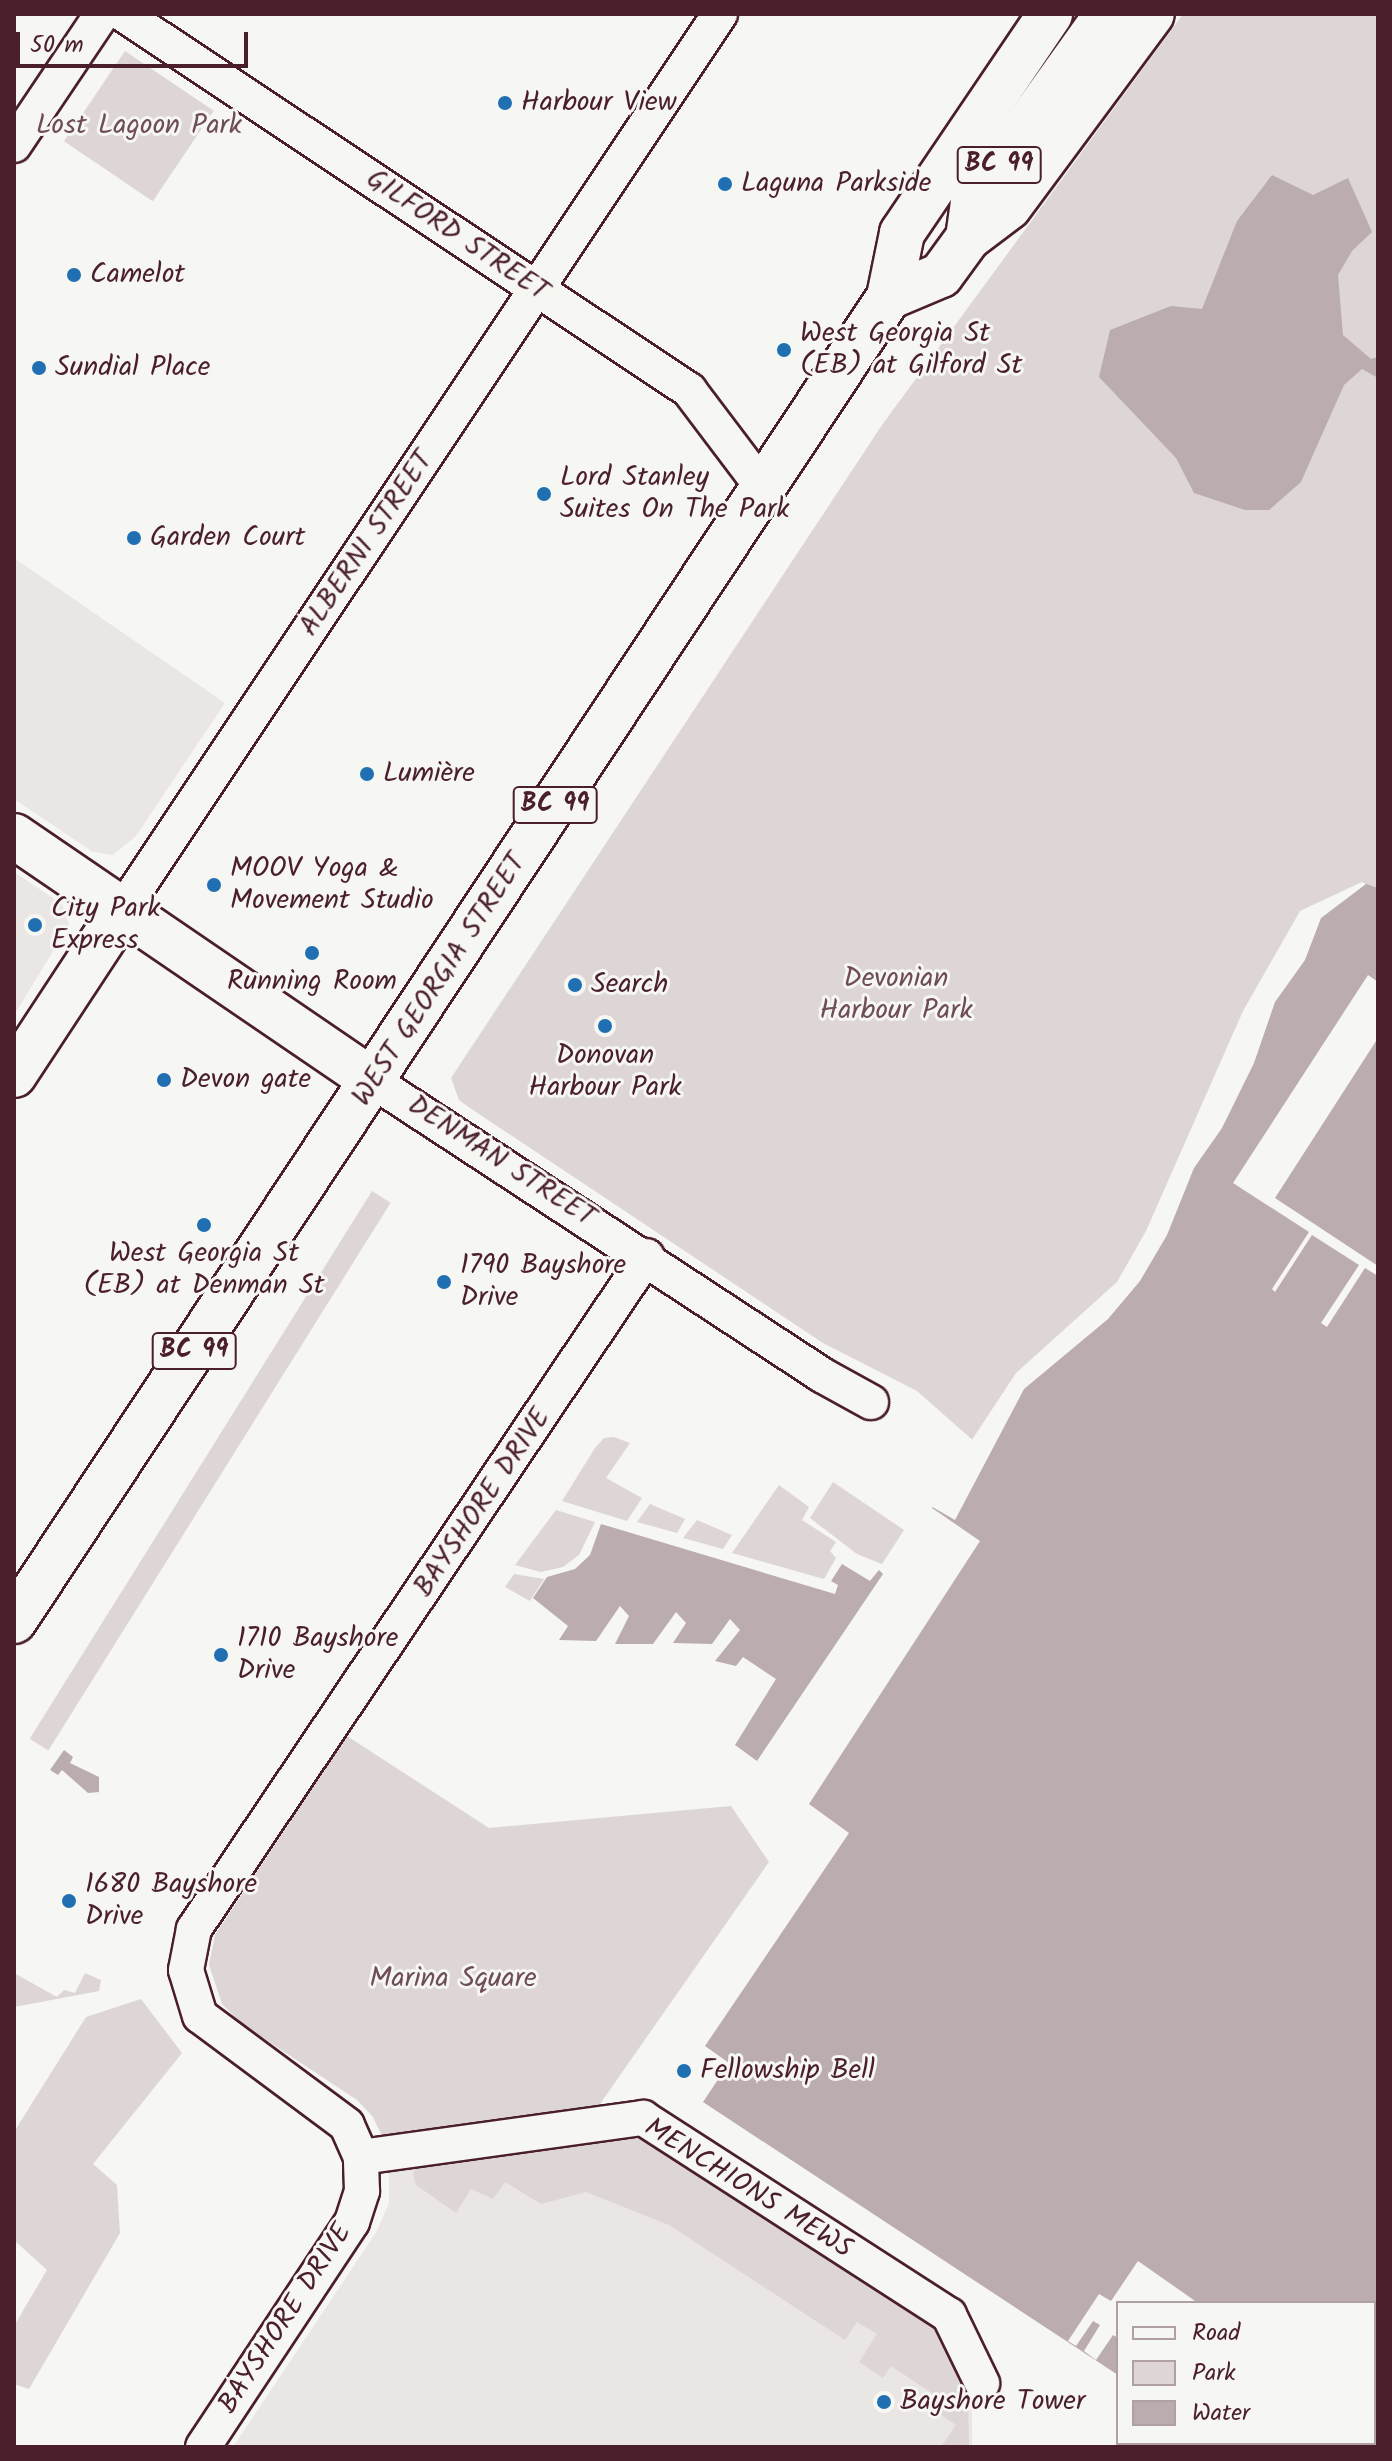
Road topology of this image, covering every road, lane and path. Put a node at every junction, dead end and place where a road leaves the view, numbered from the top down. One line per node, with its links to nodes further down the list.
1 (102, 14): 7 (street)
2 (123, 14): 9 (street, GILFORD STREET)
3 (720, 14): 9 (street, ALBERNI STREET)
4 (1050, 14): 10 (main road, WEST GEORGIA STREET / BC 99)
5 (1107, 14): 8 (main road, BC 99)
6 (1152, 14): 8 (main road)
7 (14, 145)
8 (968, 238): 10 (main road, BC 99)
9 (536, 289): 11 (street, GILFORD STREET); 13 (street, ALBERNI STREET)
10 (889, 297): 11 (main road, WEST GEORGIA STREET / BC 99)
11 (763, 488): 15 (main road, WEST GEORGIA STREET / BC 99)
12 (14, 836): 13 (main road, DENMAN STREET)
13 (123, 909): 14 (main road, ALBERNI STREET); 15 (main road, DENMAN STREET)
14 (14, 1075)
15 (373, 1081): 16 (street, DENMAN STREET); 18 (main road, WEST GEORGIA STREET / BC 99)
16 (647, 1256): 17 (street, DENMAN STREET); 19 (street, BAYSHORE DRIVE)
17 (871, 1402)
18 (14, 1621)
19 (361, 2157): 20 (street, MENCHIONS MEWS); 21 (street, BAYSHORE DRIVE)
20 (982, 2383)
21 (203, 2447)

